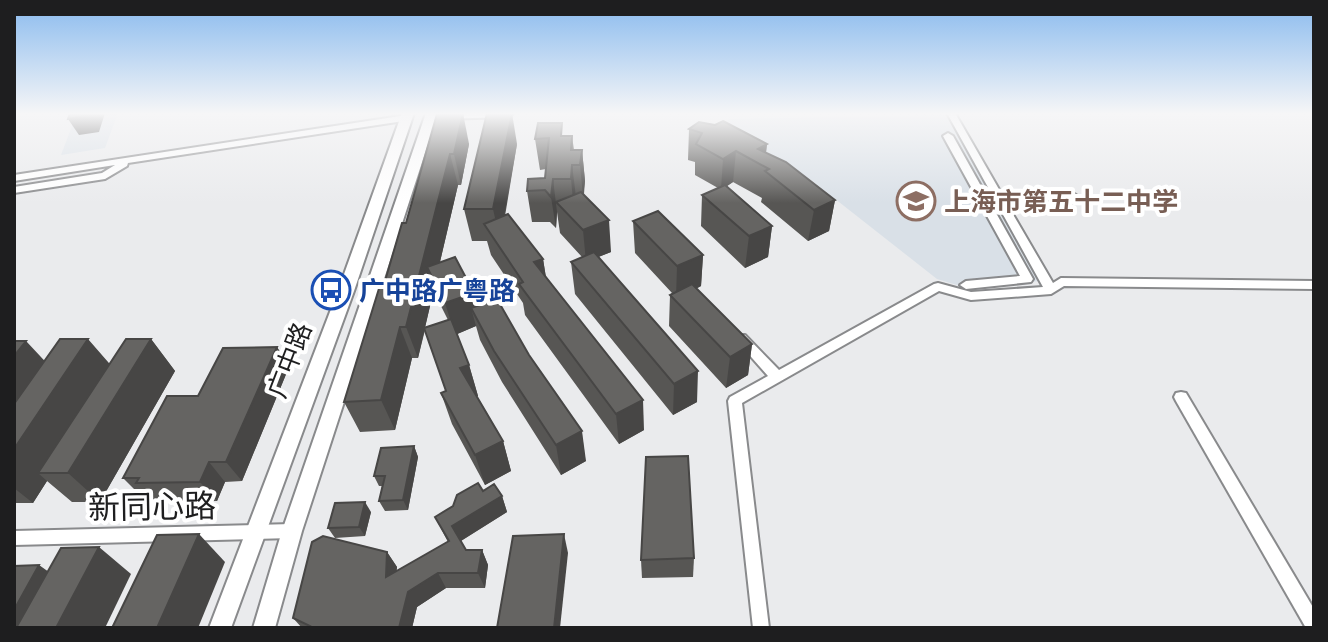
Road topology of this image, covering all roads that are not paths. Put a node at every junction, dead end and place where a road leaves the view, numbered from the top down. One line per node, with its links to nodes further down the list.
1 (235, 143): 6 (street)
2 (398, 143): 19 (main road, 广中路)
3 (422, 143): 20 (main road, 广中路)
4 (952, 143): 8 (street)
5 (968, 143): 9 (street)
6 (130, 160): 7 (street); 10 (street)
7 (14, 178)
8 (973, 181): 9 (street); 13 (street)
9 (989, 181): 12 (street)
10 (14, 190)
11 (1071, 195): 12 (street)
12 (1001, 201): 15 (street)
13 (966, 285)
14 (1314, 285): 15 (street)
15 (1051, 290): 17 (street)
16 (734, 331): 17 (street)
17 (777, 377): 25 (street)
18 (1181, 397): 22 (street)
19 (256, 531): 20 (street, 新同心路); 21 (street, 新同心路); 23 (main road, 广中路)
20 (292, 531): 24 (main road, 广中路)
21 (14, 538)
22 (1314, 625)
23 (220, 628)
24 (264, 628)
25 (761, 628)

